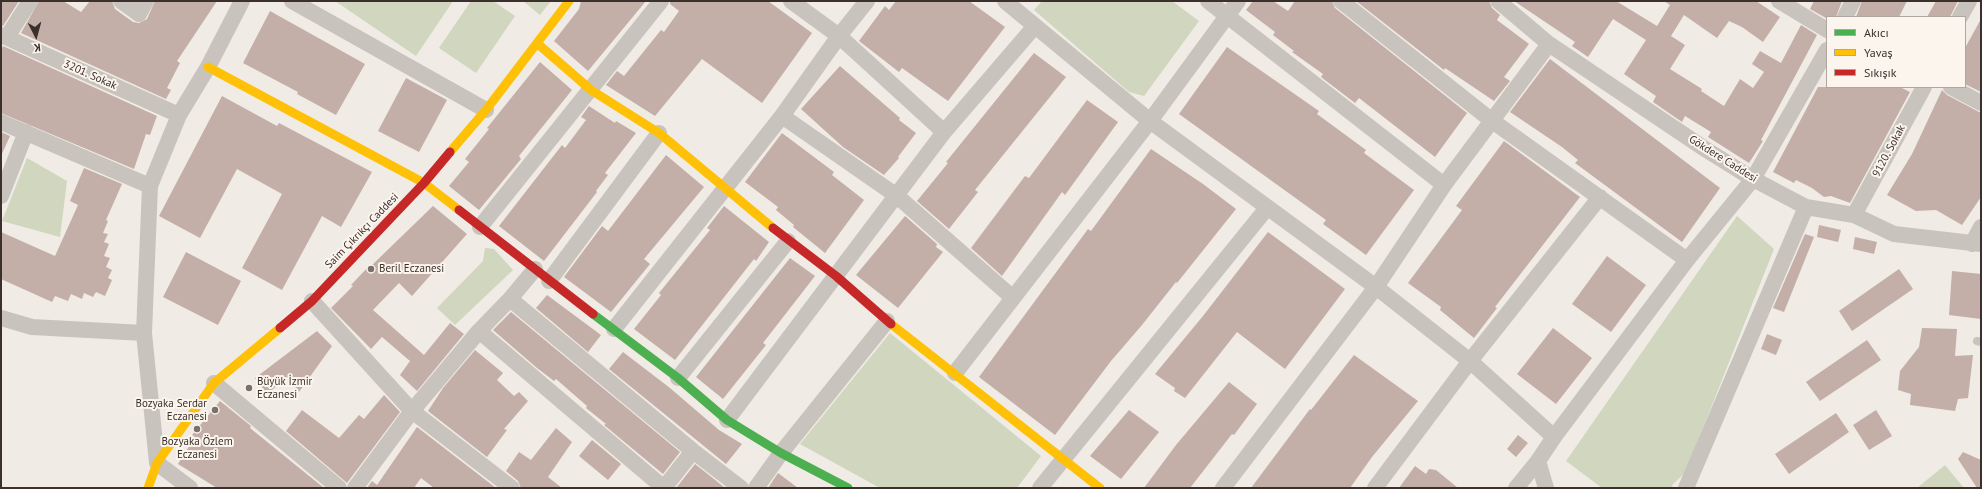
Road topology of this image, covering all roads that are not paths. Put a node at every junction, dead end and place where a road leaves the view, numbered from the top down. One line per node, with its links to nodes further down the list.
1 (30, 1): 23 (street)
2 (121, 1): 3 (street)
3 (146, 1)
4 (242, 1): 28 (street)
5 (292, 1): 33 (street)
6 (569, 1): 25 (street, Saim Çıkrıkçı Caddesi)
7 (661, 1): 31 (street)
8 (791, 1): 24 (street)
9 (867, 1): 24 (street)
10 (1005, 1): 21 (street)
11 (1208, 1): 18 (street)
12 (1238, 1): 18 (street)
13 (1341, 1): 36 (street)
14 (1498, 1): 26 (street, Gökdere Caddesi)
15 (1779, 1): 22 (street)
16 (1853, 1): 19 (street)
17 (1969, 1): 20 (street)
18 (1228, 16): 37 (street); 44 (street)
19 (1846, 16)
20 (1961, 16)
21 (1036, 26): 37 (street); 40 (street)
22 (1826, 29)
23 (4, 36): 34 (street, 3201. Sokak)
24 (839, 36): 35 (street); 40 (street)
25 (538, 44): 31 (street); 33 (street, Saim Çıkrıkçı Caddesi)
26 (1549, 44): 36 (street); 42 (street, Gökdere Caddesi)
27 (1826, 52): 42 (street)
28 (208, 66): 34 (street); 43 (street)
29 (1923, 88): 52 (street, 9120. Sokak)
30 (1953, 88): 32 (street)
31 (591, 90): 41 (street); 54 (street)
32 (1981, 103)
33 (486, 110): 43 (street, Saim Çıkrıkçı Caddesi)
34 (178, 115): 45 (street)
35 (782, 116): 46 (street); 48 (street)
36 (1491, 120): 44 (street); 49 (street)
37 (1150, 121): 51 (street); 62 (street)
38 (1, 122): 39 (street)
39 (26, 132): 45 (street); 47 (street)
40 (944, 132): 48 (street)
41 (659, 133): 46 (street); 60 (street)
42 (1753, 179): 50 (street, Gökdere Caddesi); 57 (street)
43 (424, 183): 54 (street); 64 (street, Saim Çıkrıkçı Caddesi)
44 (1444, 185): 61 (street)
45 (150, 186): 69 (street)
46 (723, 189): 55 (street); 67 (street)
47 (1, 196)
48 (897, 196): 59 (street); 62 (street)
49 (1600, 197): 57 (street); 70 (street)
50 (1806, 207): 52 (street, Gökdere Caddesi); 98 (street)
51 (1266, 208): 61 (street); 79 (street)
52 (1854, 216): 56 (street, Gökdere Caddesi)
53 (1981, 227): 56 (street)
54 (480, 228): 58 (street)
55 (788, 241): 59 (street); 72 (street)
56 (1976, 244)
57 (1687, 260): 76 (street)
58 (534, 269): 60 (street); 63 (street)
59 (836, 276): 66 (street); 75 (street)
60 (549, 281): 67 (street)
61 (1376, 287): 70 (street); 94 (street)
62 (1013, 298): 71 (street)
63 (510, 299): 68 (street); 77 (street)
64 (312, 301): 73 (street, Saim Çıkrıkçı Caddesi); 74 (street)
65 (1, 318): 69 (street)
66 (887, 321): 71 (street); 78 (street)
67 (614, 329): 72 (street)
68 (479, 331): 74 (street); 88 (street)
69 (144, 333): 81 (street)
70 (1470, 361): 76 (street); 95 (street)
71 (955, 373): 79 (street)
72 (678, 378): 75 (street)
73 (214, 382): 81 (street, Saim Çıkrıkçı Caddesi); 85 (street)
74 (412, 411): 86 (street); 87 (street)
75 (727, 420): 78 (street)
76 (1554, 437): 80 (street)
77 (693, 451): 88 (street); 89 (street)
78 (781, 453): 90 (street); 91 (street)
79 (1063, 460): 92 (street); 93 (street)
80 (1538, 461): 96 (street); 97 (street)
81 (156, 463): 82 (street, Saim Çıkrıkçı Caddesi); 83 (street); 84 (street)
82 (148, 488)
83 (157, 488)
84 (190, 488)
85 (340, 488)
86 (354, 488)
87 (512, 488)
88 (664, 488)
89 (741, 488)
90 (756, 488)
91 (848, 488)
92 (1040, 488)
93 (1100, 488)
94 (1223, 488)
95 (1375, 488)
96 (1516, 488)
97 (1546, 488)
98 (1686, 488)

